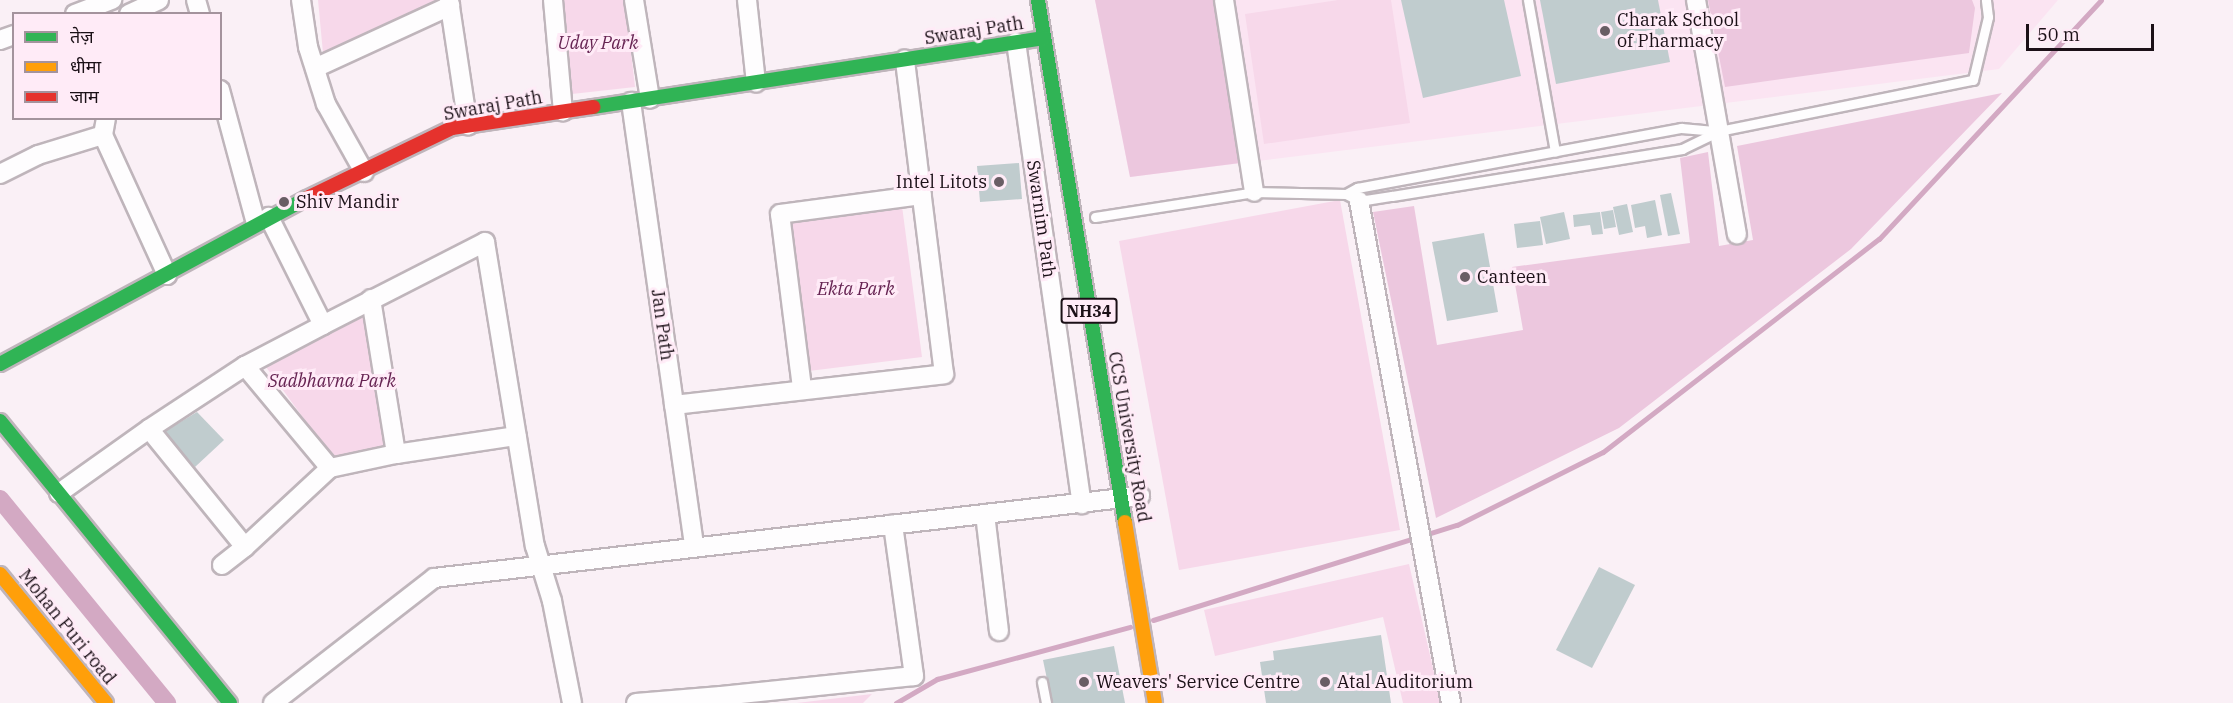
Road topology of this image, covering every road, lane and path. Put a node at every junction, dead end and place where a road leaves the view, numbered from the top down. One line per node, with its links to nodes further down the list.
1 (112, 0): 13 (street)
2 (159, 0): 14 (street)
3 (301, 0): 18 (street)
4 (553, 0): 23 (street)
5 (634, 0): 21 (street)
6 (747, 0): 19 (street)
7 (1038, 0): 15 (main road, CCS University Road / NH34)
8 (1224, 0): 30 (street)
9 (1528, 0): 27 (lane)
10 (1696, 0): 26 (street)
11 (1986, 0): 26 (lane)
12 (450, 3): 18 (street); 24 (street)
13 (80, 12)
14 (133, 12)
15 (1044, 38): 16 (main road, Swaraj Path); 51 (main road, CCS University Road / NH34)
16 (1016, 42): 17 (main road, Swaraj Path); 52 (street, Swarnim Path)
17 (905, 59): 19 (main road, Swaraj Path); 31 (street)
18 (315, 68): 28 (street)
19 (756, 83): 21 (main road, Swaraj Path)
20 (222, 96): 34 (street)
21 (650, 99): 22 (main road, Swaraj Path)
22 (631, 102): 23 (main road, Swaraj Path); 43 (street, Jan Path)
23 (564, 112): 24 (main road, Swaraj Path)
24 (468, 126): 28 (main road, Swaraj Path)
25 (105, 127): 29 (street); 37 (street)
26 (1719, 131): 27 (lane); 32 (lane); 35 (street)
27 (1555, 152): 32 (lane)
28 (364, 172): 34 (main road, Swaraj Path)
29 (0, 174)
30 (1254, 192): 32 (lane); 33 (lane)
31 (922, 195): 42 (street); 42 (street)
32 (1353, 198): 70 (street)
33 (1094, 212): 36 (main road)
34 (262, 220): 37 (main road, Swaraj Path); 39 (street)
35 (1737, 234)
36 (1098, 236)
37 (166, 275): 40 (main road, Swaraj Path)
38 (372, 299): 39 (street); 46 (street); 47 (street)
39 (323, 325): 41 (street)
40 (0, 364)
41 (245, 366): 45 (street); 48 (street)
42 (802, 388): 43 (street)
43 (674, 405): 56 (street, Jan Path)
44 (0, 421): 49 (main road)
45 (149, 429): 49 (street); 55 (street)
46 (517, 436): 47 (street); 57 (street)
47 (396, 454): 48 (street)
48 (330, 468): 55 (street)
49 (59, 493): 64 (main road)
50 (1140, 496): 51 (street)
51 (1121, 498): 52 (street); 69 (main road, CCS University Road / NH34)
52 (1082, 504): 53 (street)
53 (985, 514): 54 (street); 60 (street)
54 (893, 524): 56 (street); 62 (street)
55 (245, 547): 58 (street)
56 (694, 547): 57 (street)
57 (542, 564): 65 (street); 66 (street)
58 (222, 565)
59 (0, 574): 63 (main road, Mohan Puri road)
60 (999, 631)
61 (1042, 682): 68 (lane)
62 (722, 700): 67 (street)
63 (105, 703)
64 (230, 703)
65 (273, 703)
66 (572, 703)
67 (636, 703)
68 (1046, 703)
69 (1155, 703)
70 (1451, 703)

